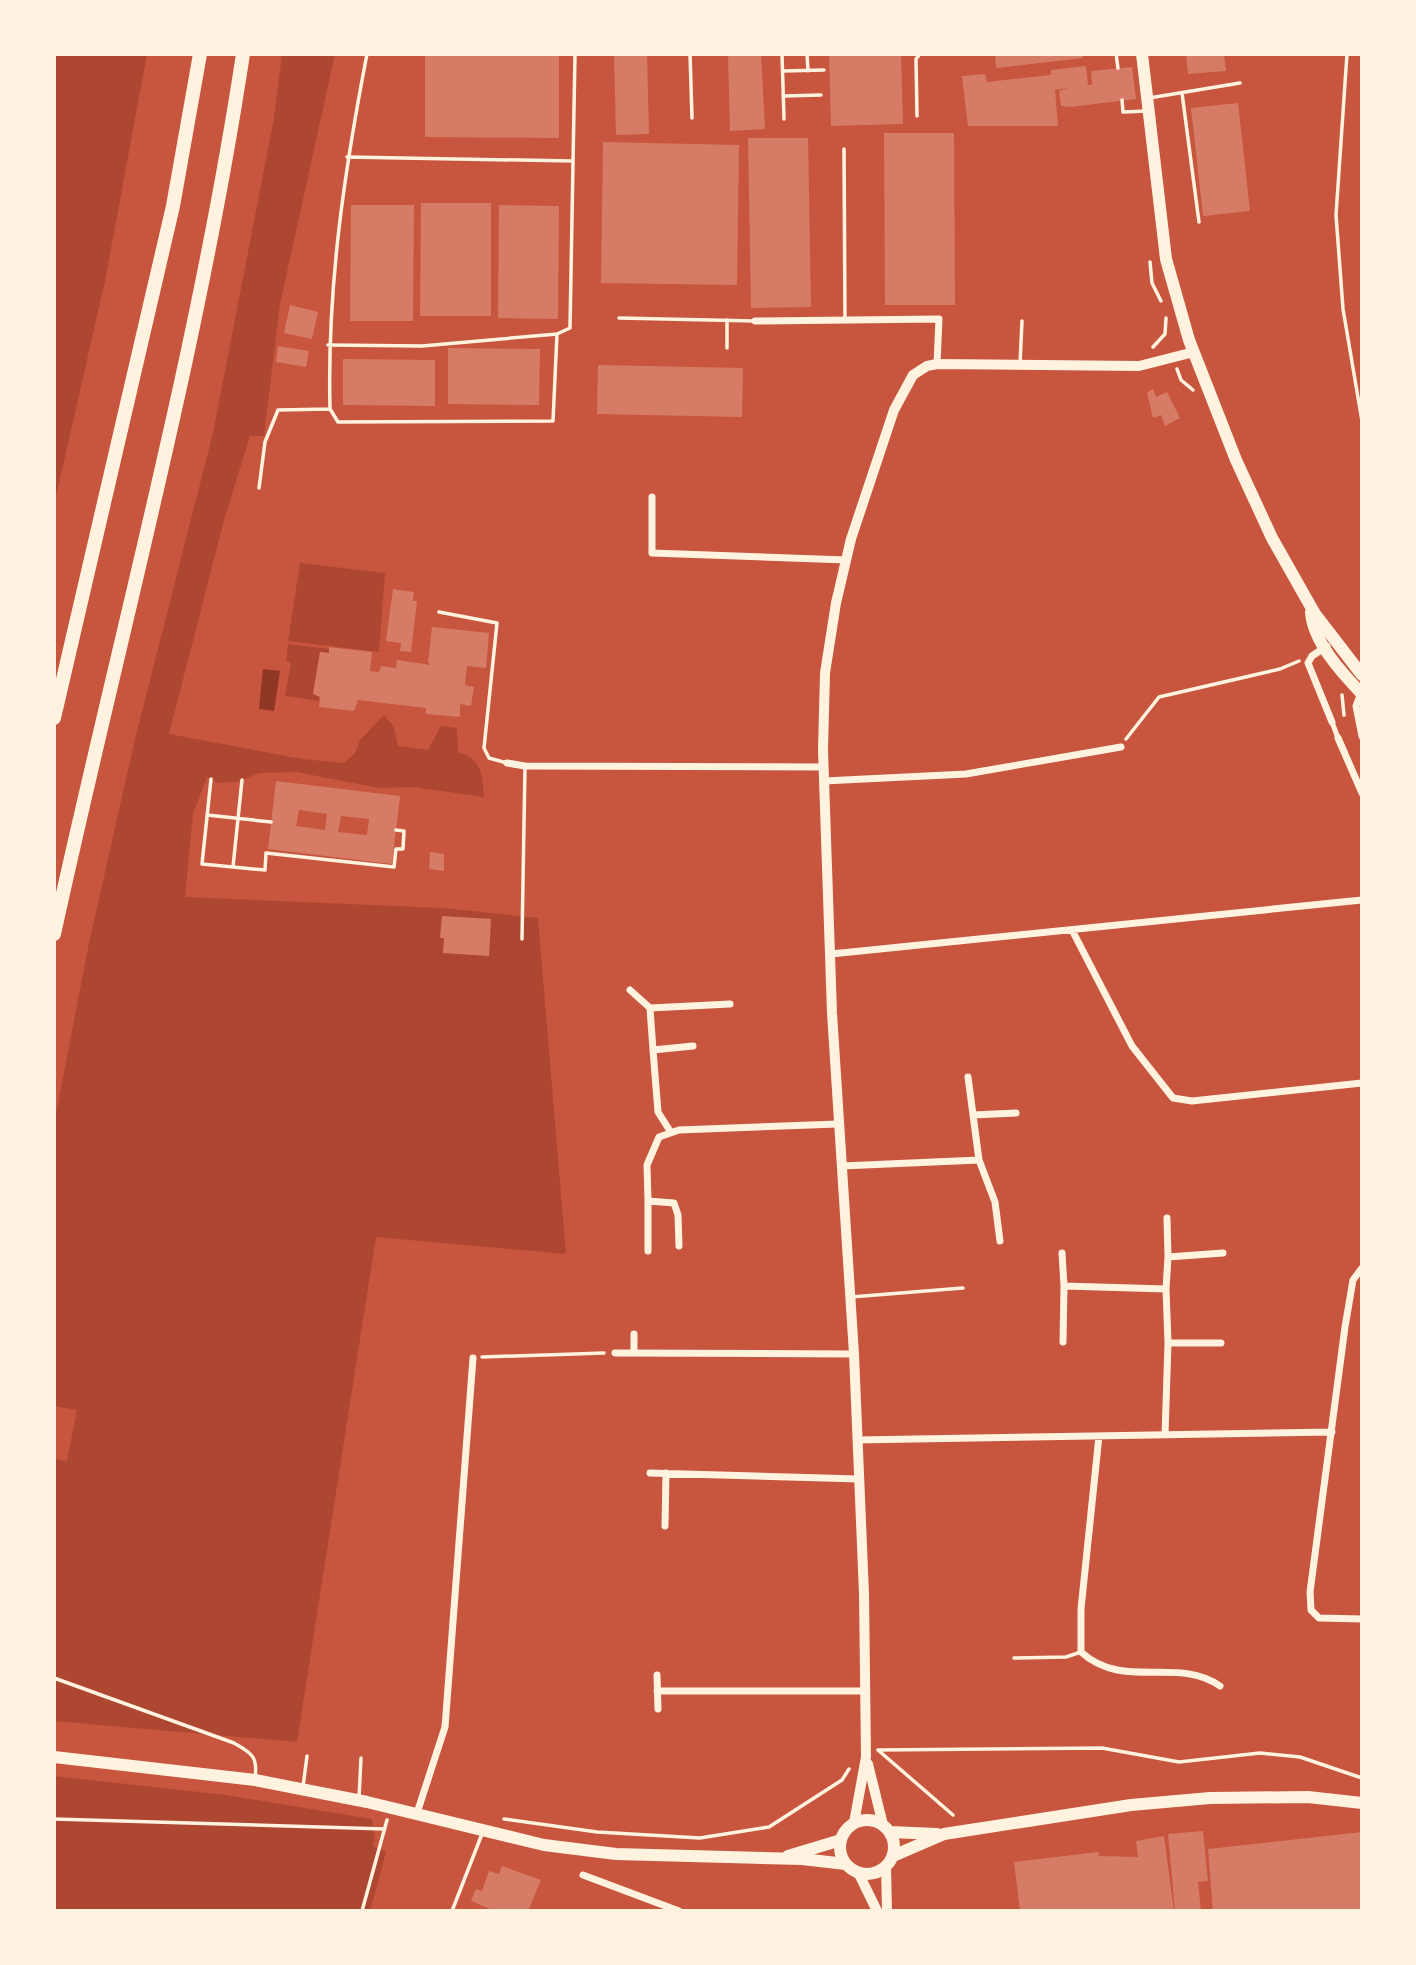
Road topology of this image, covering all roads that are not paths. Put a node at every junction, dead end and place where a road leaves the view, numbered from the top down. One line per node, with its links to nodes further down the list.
1 (200, 54): 47 (highway)
2 (243, 54): 59 (highway)
3 (367, 54): 25 (lane)
4 (575, 54): 26 (lane)
5 (690, 54): 22 (lane)
6 (782, 54): 12 (lane)
7 (807, 54): 13 (lane)
8 (920, 54): 21 (lane)
9 (1116, 54): 11 (lane)
10 (1142, 54): 20 (main road)
11 (1118, 68)
12 (783, 71): 13 (lane); 18 (lane)
13 (808, 71): 14 (lane)
14 (824, 71)
15 (1240, 82): 16 (lane)
16 (1182, 93): 20 (lane); 27 (lane)
17 (821, 95): 18 (lane)
18 (783, 96): 23 (lane)
19 (1122, 100): 20 (lane)
20 (1148, 104): 36 (main road)
21 (917, 116)
22 (692, 118)
23 (784, 119)
24 (844, 149): 30 (lane)
25 (347, 157): 26 (lane); 34 (lane)
26 (573, 160): 33 (lane)
27 (1199, 222)
28 (619, 318): 29 (lane)
29 (727, 320): 31 (lane); 35 (lane)
30 (845, 320): 31 (street); 37 (street)
31 (755, 321)
32 (1022, 321): 38 (lane)
33 (557, 334): 34 (lane); 39 (lane)
34 (328, 345): 39 (lane)
35 (727, 348)
36 (1194, 352): 38 (street); 44 (main road)
37 (937, 364): 38 (street); 42 (street)
38 (1020, 364)
39 (330, 409): 40 (lane)
40 (259, 488)
41 (652, 497): 42 (street)
42 (846, 561): 54 (street)
43 (439, 612): 52 (lane)
44 (1327, 645): 45 (main road); 46 (main road); 48 (street)
45 (1362, 675)
46 (1361, 693): 49 (street)
47 (54, 718)
48 (1332, 722): 50 (street)
49 (1362, 736)
50 (1338, 738): 56 (street)
51 (1121, 747): 55 (street)
52 (507, 763): 53 (street)
53 (525, 766): 54 (street); 60 (lane)
54 (824, 767): 55 (street)
55 (824, 781): 61 (street)
56 (1362, 793)
57 (1362, 900): 58 (street)
58 (1072, 930): 61 (street); 68 (street)
59 (54, 934)
60 (522, 939)
61 (831, 954): 71 (street)
62 (630, 990): 64 (street)
63 (730, 1004): 64 (street)
64 (650, 1008): 66 (street)
65 (693, 1046): 66 (street)
66 (653, 1050): 72 (street)
67 (968, 1077): 70 (street)
68 (1362, 1083)
69 (1016, 1113): 70 (street)
70 (973, 1115): 73 (street)
71 (837, 1124): 72 (street); 74 (street)
72 (670, 1131): 75 (street)
73 (979, 1160): 74 (street); 77 (street)
74 (842, 1166): 87 (street)
75 (648, 1201): 78 (street); 79 (street)
76 (1167, 1218): 82 (street)
77 (1000, 1241)
78 (679, 1247)
79 (648, 1251)
80 (1062, 1253): 84 (street)
81 (1223, 1253): 82 (street)
82 (1168, 1257): 86 (street)
83 (1362, 1268): 96 (street)
84 (1064, 1286): 86 (street); 89 (street)
85 (963, 1288): 87 (lane)
86 (1166, 1289): 90 (street)
87 (849, 1297): 94 (street)
88 (634, 1335): 93 (street)
89 (1063, 1342)
90 (1168, 1343): 91 (street); 97 (street)
91 (1221, 1343)
92 (615, 1353): 93 (street)
93 (634, 1353): 94 (street)
94 (855, 1354): 99 (street)
95 (473, 1358): 121 (street)
96 (1332, 1432): 97 (street); 104 (street)
97 (1166, 1435): 98 (street)
98 (1099, 1436): 99 (street); 105 (street)
99 (857, 1440): 102 (street)
100 (650, 1473): 101 (street)
101 (666, 1473): 102 (street); 103 (street)
102 (859, 1479): 110 (street)
103 (665, 1526)
104 (1362, 1619)
105 (1081, 1652): 106 (lane); 109 (street)
106 (1014, 1658)
107 (657, 1675): 111 (street)
108 (54, 1678): 117 (lane)
109 (1220, 1686)
110 (863, 1690): 111 (street); 115 (street)
111 (657, 1691): 112 (street)
112 (658, 1709)
113 (307, 1756): 118 (lane)
114 (54, 1757): 117 (main road)
115 (866, 1757): 122 (street); 123 (street)
116 (361, 1758): 119 (lane)
117 (255, 1780): 118 (main road)
118 (302, 1788): 119 (main road)
119 (358, 1800): 121 (main road)
120 (1362, 1803): 125 (main road)
121 (416, 1814): 124 (main road)
122 (854, 1823): 123 (main road); 126 (main road)
123 (887, 1829): 125 (main road); 128 (main road)
124 (483, 1832): 127 (main road); 132 (lane)
125 (944, 1834): 128 (main road)
126 (841, 1840): 127 (main road); 129 (main road)
127 (782, 1858): 129 (main road)
128 (890, 1861): 130 (main road); 135 (street)
129 (846, 1864): 130 (main road)
130 (858, 1872): 134 (street)
131 (583, 1875): 133 (street)
132 (452, 1911)
133 (679, 1911)
134 (877, 1911)
135 (887, 1911)

